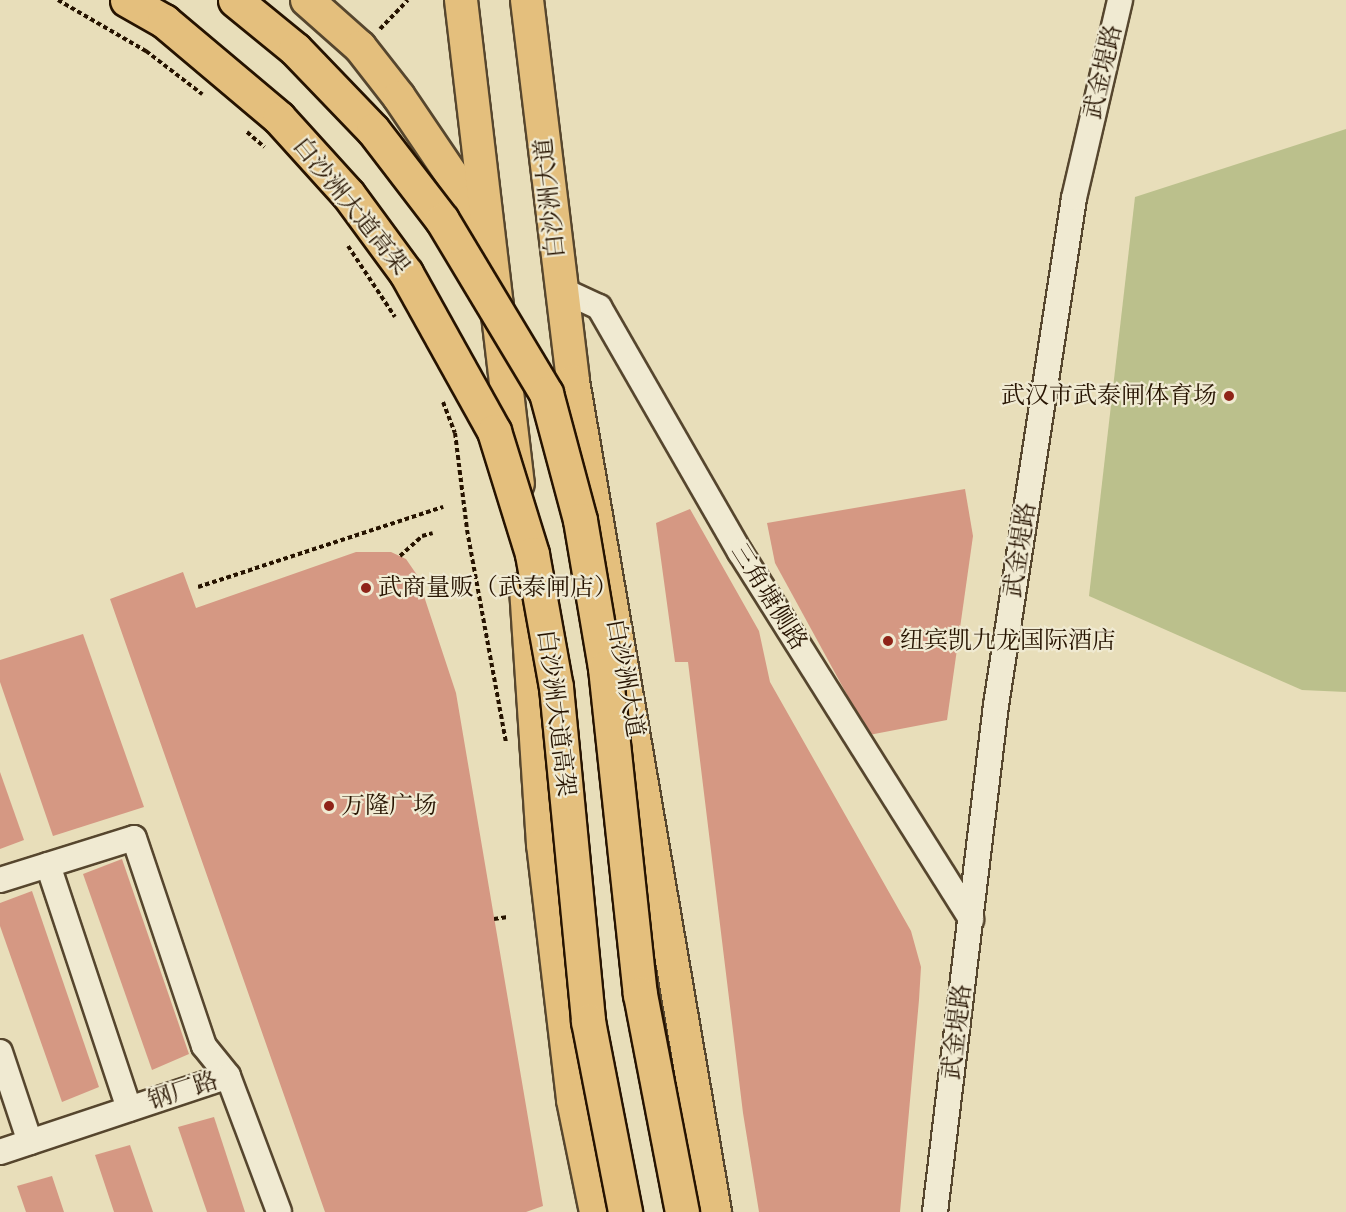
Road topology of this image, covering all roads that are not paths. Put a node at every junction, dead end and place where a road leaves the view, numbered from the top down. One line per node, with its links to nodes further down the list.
1 (127, 0): 19 (highway, 白沙洲大道高架, bridge)
2 (235, 0): 20 (highway, bridge)
3 (307, 0): 7 (main road)
4 (461, 0): 7 (main road)
5 (527, 0): 8 (main road, 白沙洲大道)
6 (1120, 0): 11 (street, 武金堤路)
7 (494, 273): 18 (main road)
8 (560, 289): 11 (street, 三角塘侧路); 21 (main road, 白沙洲大道)
9 (48, 865): 10 (street); 13 (street); 14 (street)
10 (0, 880)
11 (970, 919): 22 (street, 武金堤路)
12 (0, 1052): 15 (street)
13 (228, 1076): 14 (street, 钢厂路); 17 (street, 钢厂路)
14 (129, 1109): 15 (street, 钢厂路)
15 (30, 1142): 16 (street, 钢厂路)
16 (0, 1152)
17 (279, 1212)
18 (596, 1212)
19 (626, 1212)
20 (682, 1212)
21 (715, 1212)
22 (935, 1212)

